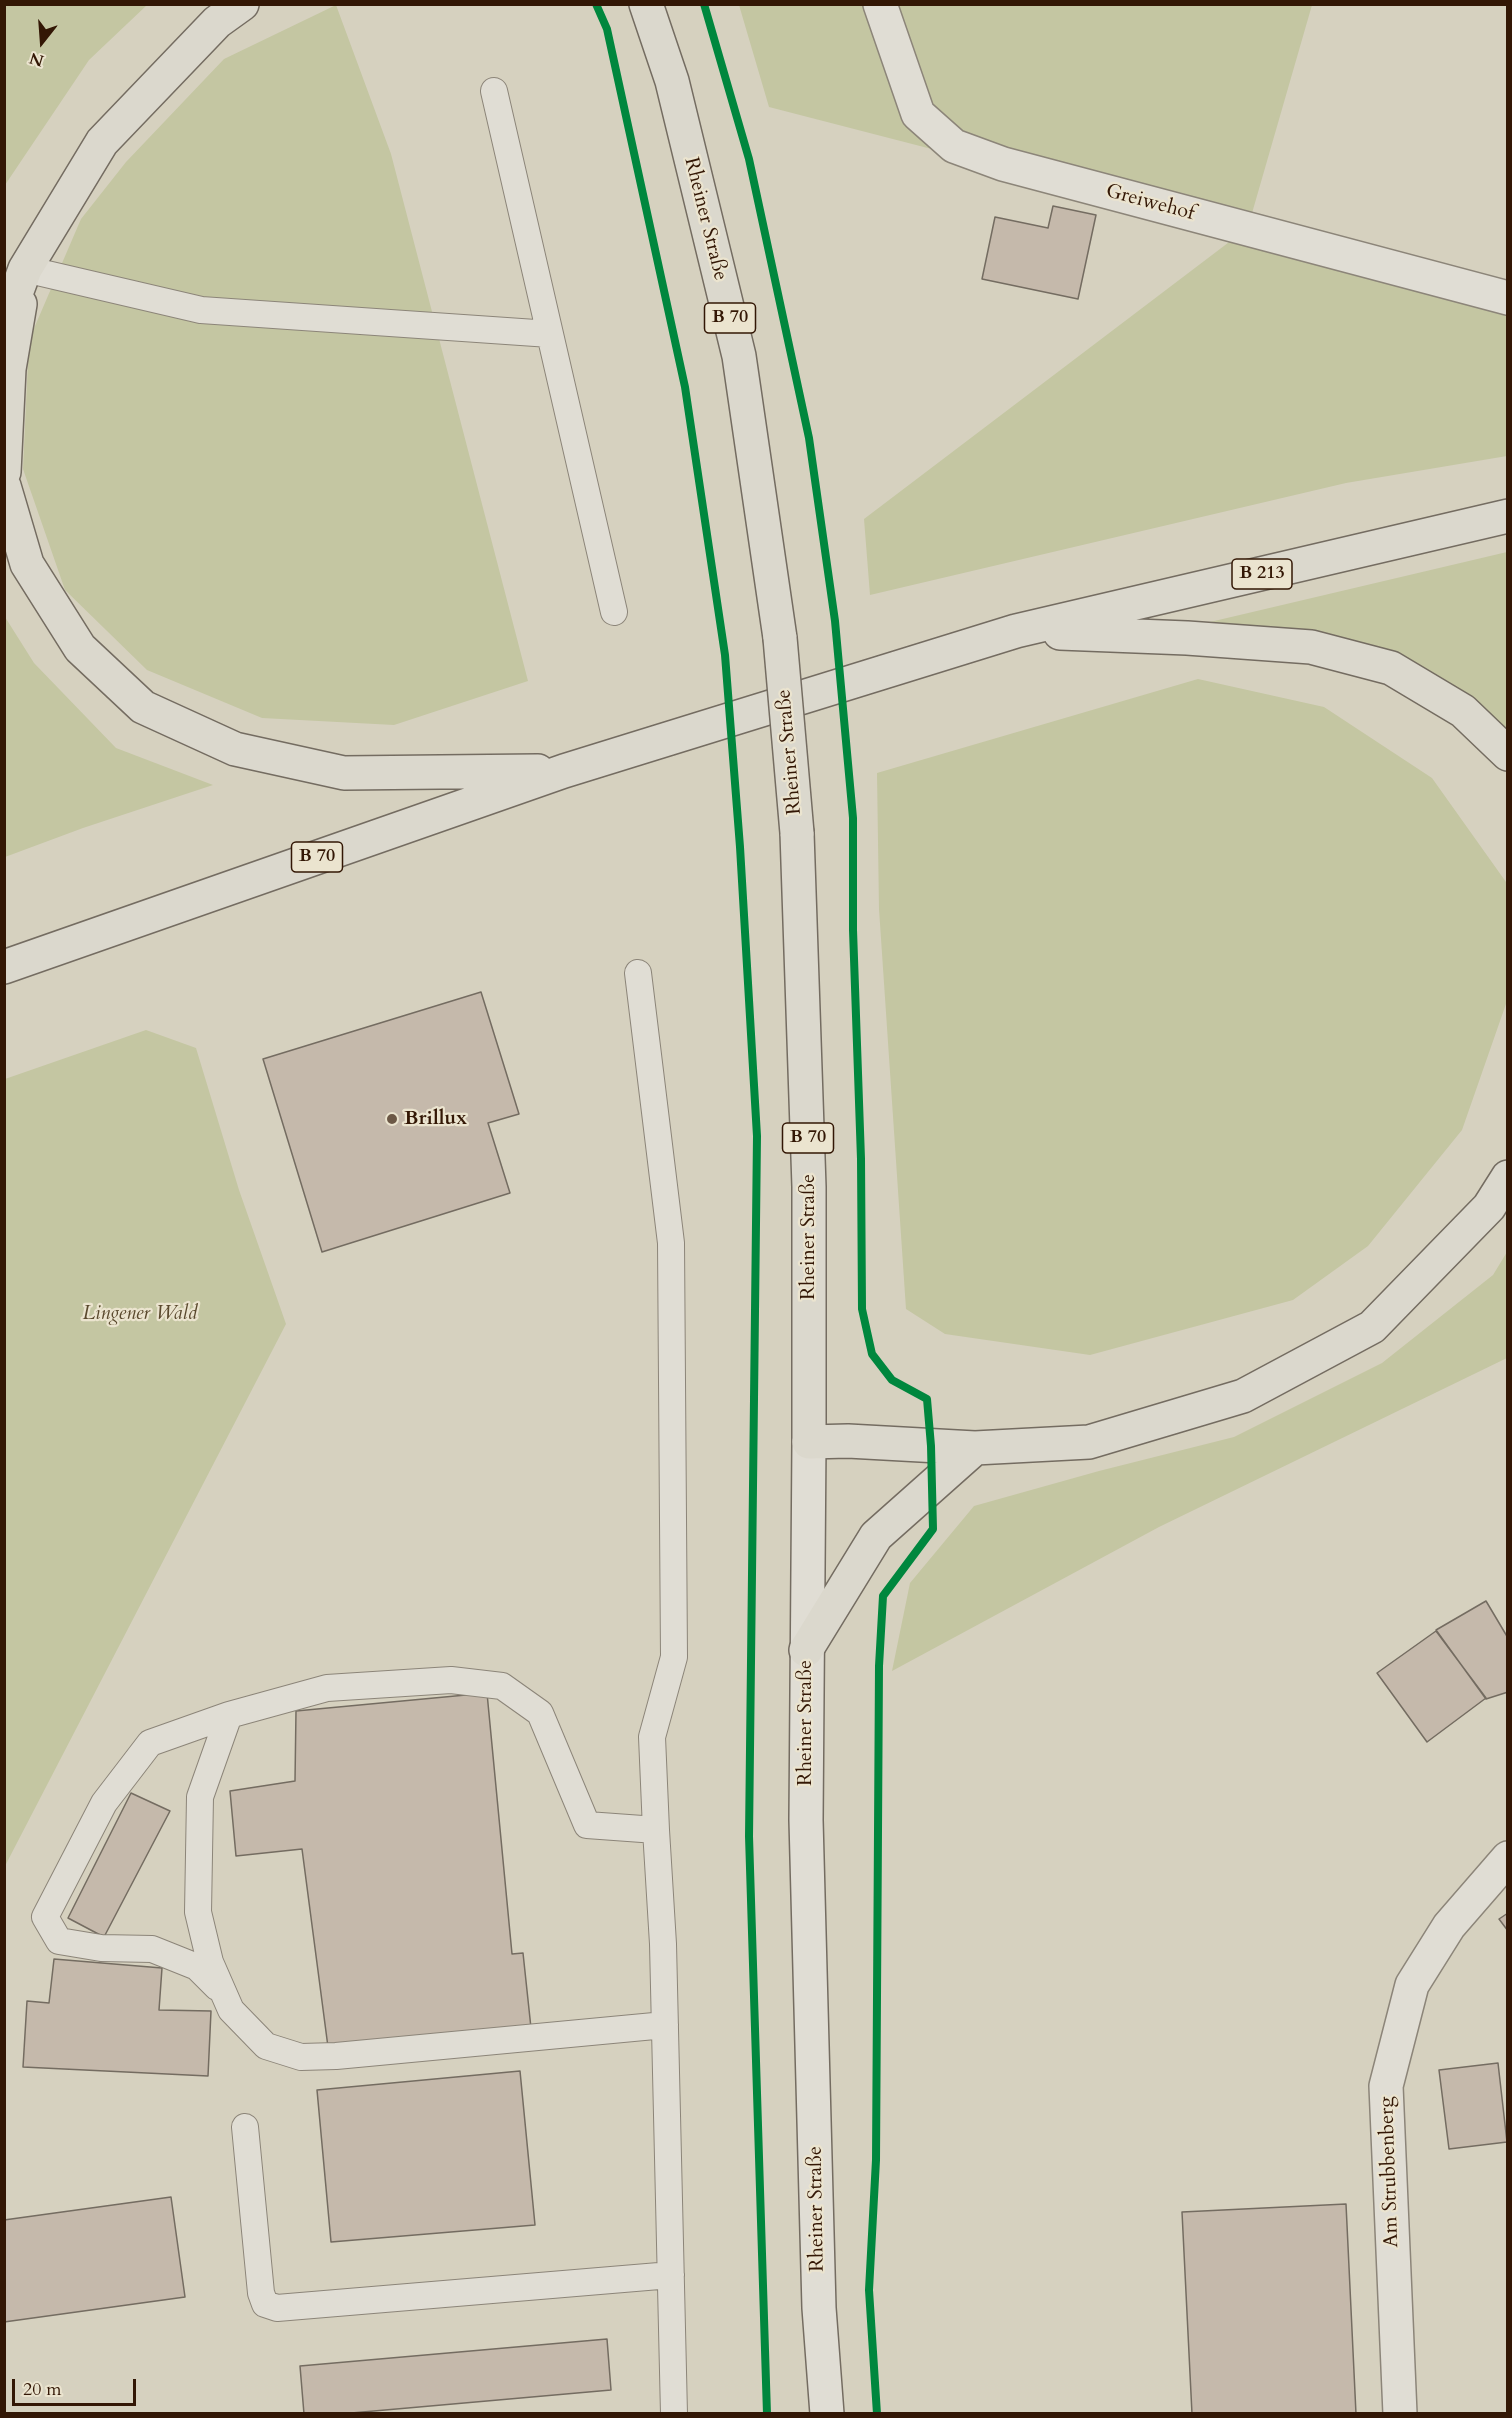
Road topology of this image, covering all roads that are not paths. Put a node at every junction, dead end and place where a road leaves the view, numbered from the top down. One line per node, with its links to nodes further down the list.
1 (242, 4): 5 (main road)
2 (646, 4): 19 (main road, Rheiner Straße / B 70, bridge)
3 (880, 4): 6 (street, Greiwehof)
4 (494, 91): 8 (lane)
5 (25, 269): 7 (main road); 8 (lane); 9 (main road)
6 (1508, 298)
7 (4, 326)
8 (550, 334): 12 (lane)
9 (4, 472)
10 (4, 486): 15 (main road)
11 (1508, 516): 13 (main road, B 213)
12 (614, 612)
13 (1016, 631): 14 (main road); 15 (main road, B 70)
14 (1508, 754)
15 (564, 771): 16 (main road, B 70)
16 (4, 966)
17 (638, 974): 23 (lane)
18 (1508, 1177): 20 (main road)
19 (809, 1442): 20 (main road); 21 (street, Rheiner Straße)
20 (975, 1448): 21 (main road)
21 (806, 1650): 30 (street, Rheiner Straße)
22 (230, 1715): 23 (lane); 25 (lane); 25 (lane)
23 (656, 1830): 26 (lane)
24 (1508, 1858): 31 (street, Am Strubbenberg)
25 (224, 1995): 26 (lane)
26 (665, 2025): 28 (lane)
27 (245, 2127): 28 (lane)
28 (671, 2275): 29 (lane)
29 (674, 2414)
30 (827, 2414)
31 (1400, 2414)

